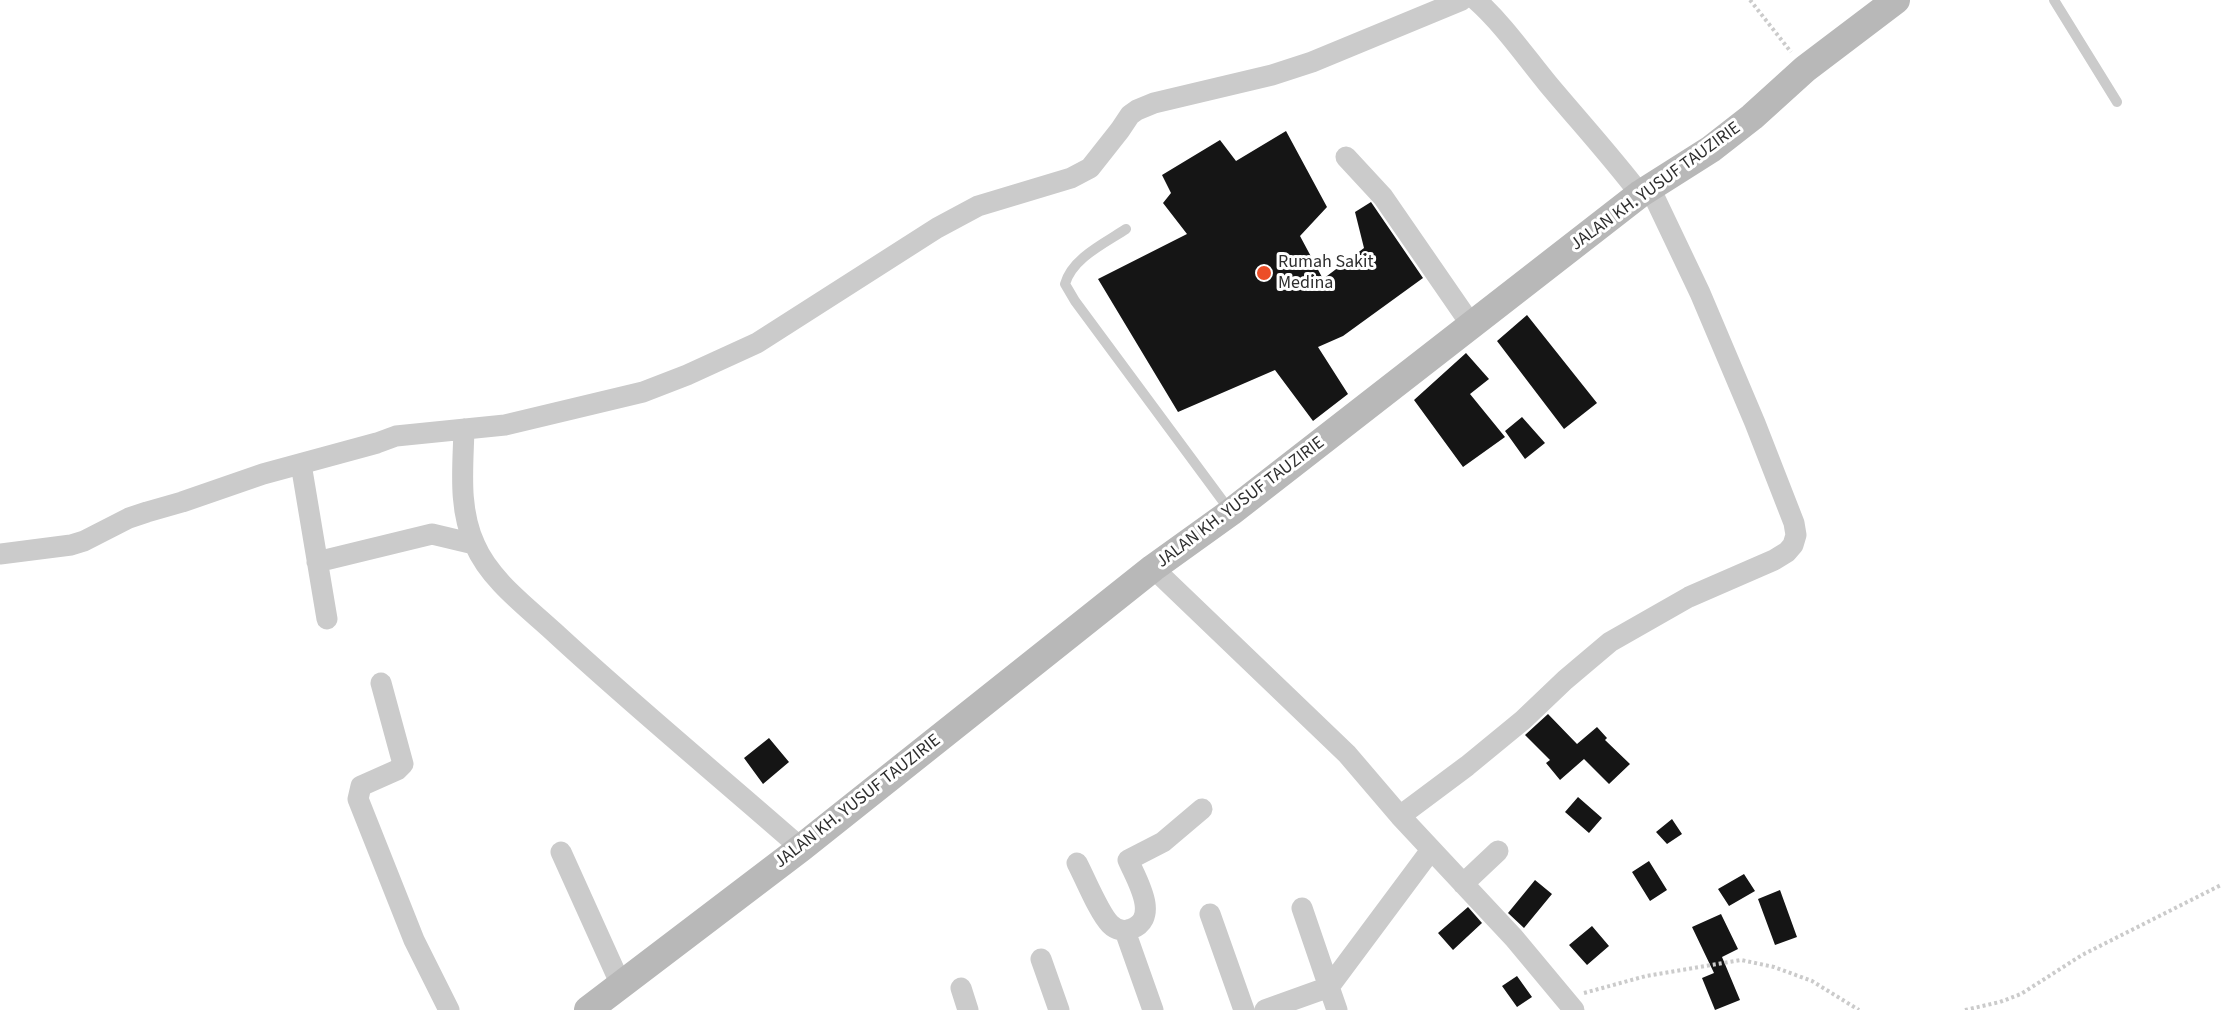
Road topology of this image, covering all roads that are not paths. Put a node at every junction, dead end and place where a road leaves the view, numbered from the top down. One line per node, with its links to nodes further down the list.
1 (1462, 0): 10 (street)
2 (1476, 0): 7 (street)
3 (1896, 0): 7 (main road, JALAN KH. YUSUF TAUZIRIE)
4 (2055, 0): 5 (lane)
5 (2117, 102)
6 (1346, 157): 9 (street)
7 (1645, 191): 9 (main road, JALAN KH. YUSUF TAUZIRIE); 20 (street)
8 (1126, 229): 12 (lane)
9 (1472, 326): 12 (main road, JALAN KH. YUSUF TAUZIRIE)
10 (464, 429): 11 (street); 13 (street)
11 (301, 464): 14 (street); 15 (street)
12 (1231, 512): 16 (main road, JALAN KH. YUSUF TAUZIRIE)
13 (474, 544): 15 (street); 21 (street)
14 (0, 554)
15 (317, 562): 17 (street)
16 (1153, 568): 20 (street); 21 (main road, JALAN KH. YUSUF TAUZIRIE)
17 (327, 618)
18 (381, 683): 35 (street)
19 (1202, 808): 29 (street)
20 (1400, 816): 22 (street)
21 (801, 848): 31 (main road, JALAN KH. YUSUF TAUZIRIE)
22 (1431, 850): 26 (street); 32 (street)
23 (1498, 851): 26 (street)
24 (561, 852): 31 (street)
25 (1077, 862): 29 (street)
26 (1463, 884): 34 (street)
27 (1302, 908): 32 (street)
28 (1210, 914): 40 (street)
29 (1125, 931): 39 (street)
30 (1041, 959): 38 (street)
31 (621, 985): 36 (main road, JALAN KH. YUSUF TAUZIRIE)
32 (1329, 987): 41 (street); 42 (street)
33 (961, 988): 37 (street)
34 (1570, 1004)
35 (449, 1010)
36 (588, 1010)
37 (968, 1010)
38 (1059, 1010)
39 (1153, 1010)
40 (1244, 1010)
41 (1265, 1010)
42 (1337, 1010)

